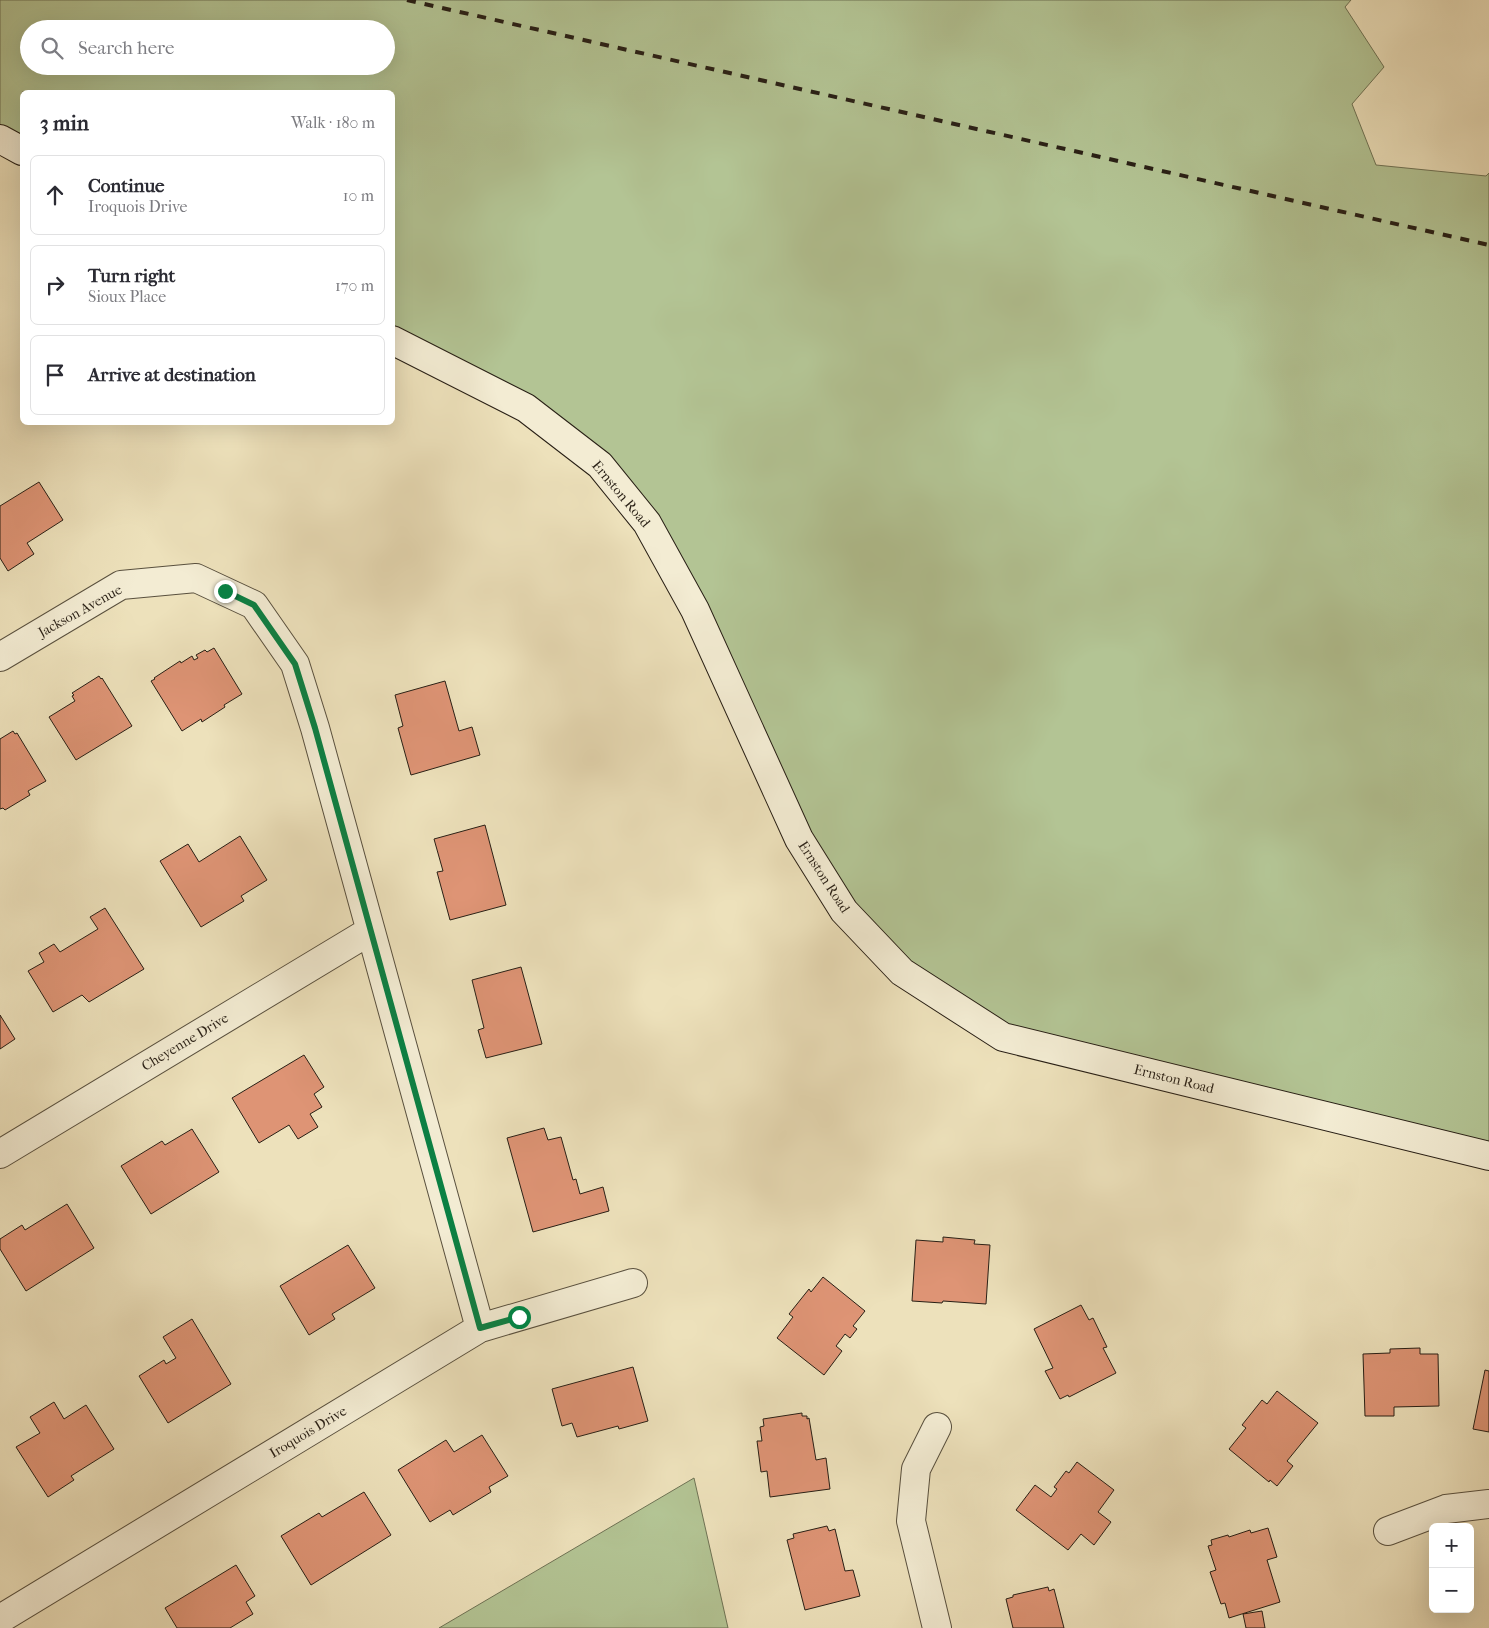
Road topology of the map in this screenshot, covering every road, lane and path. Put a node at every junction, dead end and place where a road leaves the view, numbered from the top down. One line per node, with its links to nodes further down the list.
1 (0, 139): 2 (street)
2 (20, 150)
3 (395, 342): 7 (street, Ernston Road)
4 (0, 657): 5 (street, Jackson Avenue)
5 (370, 931): 6 (street, Cheyenne Drive); 9 (street)
6 (0, 1154)
7 (1489, 1156)
8 (633, 1283): 9 (street, Iroquois Drive)
9 (480, 1328): 13 (street, Iroquois Drive)
10 (937, 1427): 14 (street)
11 (1489, 1504): 12 (street)
12 (1388, 1531)
13 (0, 1619)
14 (937, 1628)

